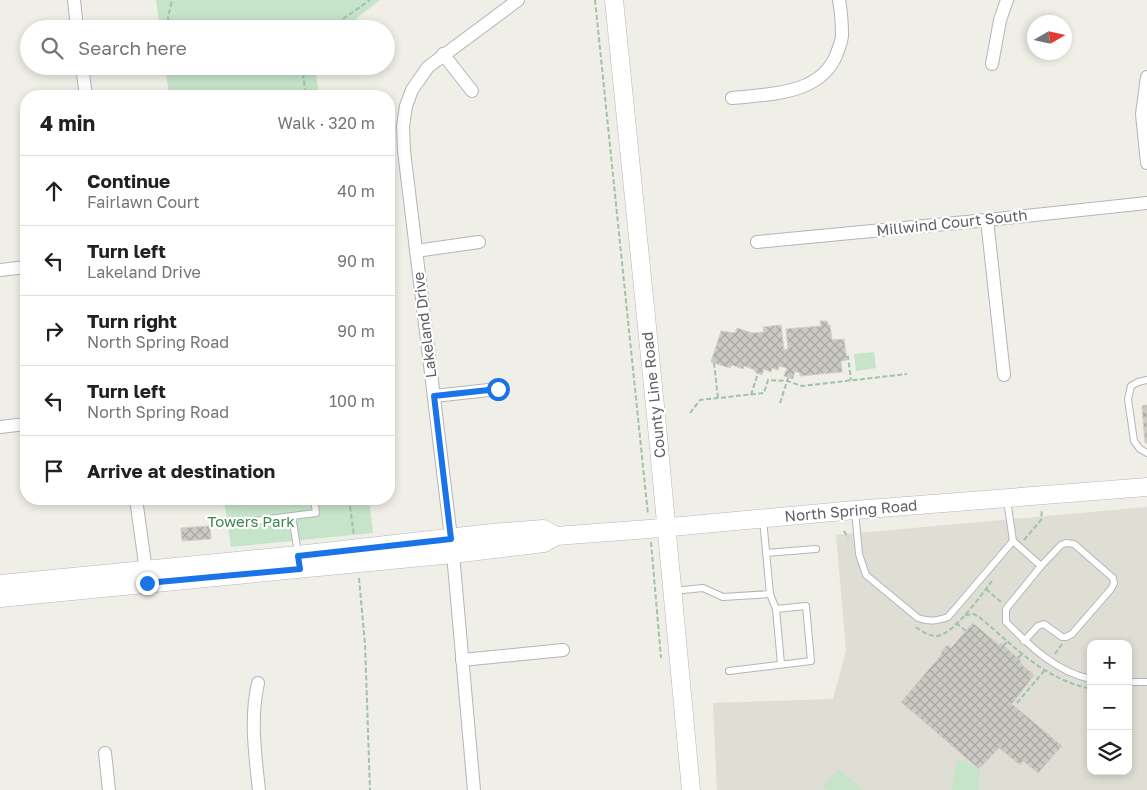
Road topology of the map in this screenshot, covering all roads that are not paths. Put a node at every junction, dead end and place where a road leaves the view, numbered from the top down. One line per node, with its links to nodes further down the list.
1 (74, 0): 6 (street)
2 (518, 0): 7 (street, Lakeland Drive)
3 (614, 0): 37 (main road, County Line Road)
4 (839, 0): 13 (street)
5 (1007, 0): 8 (street)
6 (76, 20)
7 (443, 54): 12 (street); 19 (street, Lakeland Drive)
8 (992, 64)
9 (83, 75): 11 (street)
10 (1147, 77): 14 (street)
11 (85, 90)
12 (472, 91)
13 (732, 98)
14 (1147, 162)
15 (1147, 203): 16 (street, Millwind Court South)
16 (987, 220): 18 (street, Millwind Court South); 22 (street)
17 (479, 242): 19 (street)
18 (757, 242)
19 (416, 251): 25 (street, Lakeland Drive)
20 (20, 268): 21 (street)
21 (0, 270)
22 (1004, 375)
23 (1147, 380): 28 (lane)
24 (498, 389): 25 (street)
25 (434, 396): 39 (street, Lakeland Drive)
26 (20, 425): 27 (street)
27 (0, 427)
28 (1147, 453)
29 (1147, 487): 30 (main road, North Spring Road)
30 (1007, 499): 33 (main road, North Spring Road); 38 (lane)
31 (137, 505): 44 (street)
32 (315, 505): 34 (lane)
33 (855, 510): 35 (main road, North Spring Road); 38 (lane)
34 (292, 516): 36 (lane); 42 (lane)
35 (763, 518): 37 (main road, North Spring Road); 41 (lane)
36 (240, 523)
37 (658, 529): 39 (main road, North Spring Road); 46 (main road, County Line Road)
38 (1013, 541): 43 (lane)
39 (452, 546): 42 (main road, North Spring Road); 52 (street, Lakeland Drive)
40 (816, 549): 41 (lane)
41 (766, 553): 47 (lane)
42 (299, 562): 44 (main road, North Spring Road)
43 (1042, 566): 50 (lane); 50 (lane)
44 (146, 576): 45 (main road, North Spring Road); 48 (main road, North Spring Road)
45 (0, 584)
46 (672, 591): 47 (lane); 63 (main road, County Line Road)
47 (770, 594): 49 (lane)
48 (0, 598)
49 (776, 609): 53 (lane); 53 (lane)
50 (1024, 640): 55 (lane)
51 (563, 650): 52 (street)
52 (462, 660): 62 (street, Lakeland Drive)
53 (782, 664): 54 (lane)
54 (729, 671)
55 (1087, 678)
56 (1132, 682): 57 (lane)
57 (1147, 682)
58 (258, 683): 61 (street)
59 (105, 753): 60 (street)
60 (109, 790)
61 (259, 790)
62 (474, 790)
63 (691, 790)

